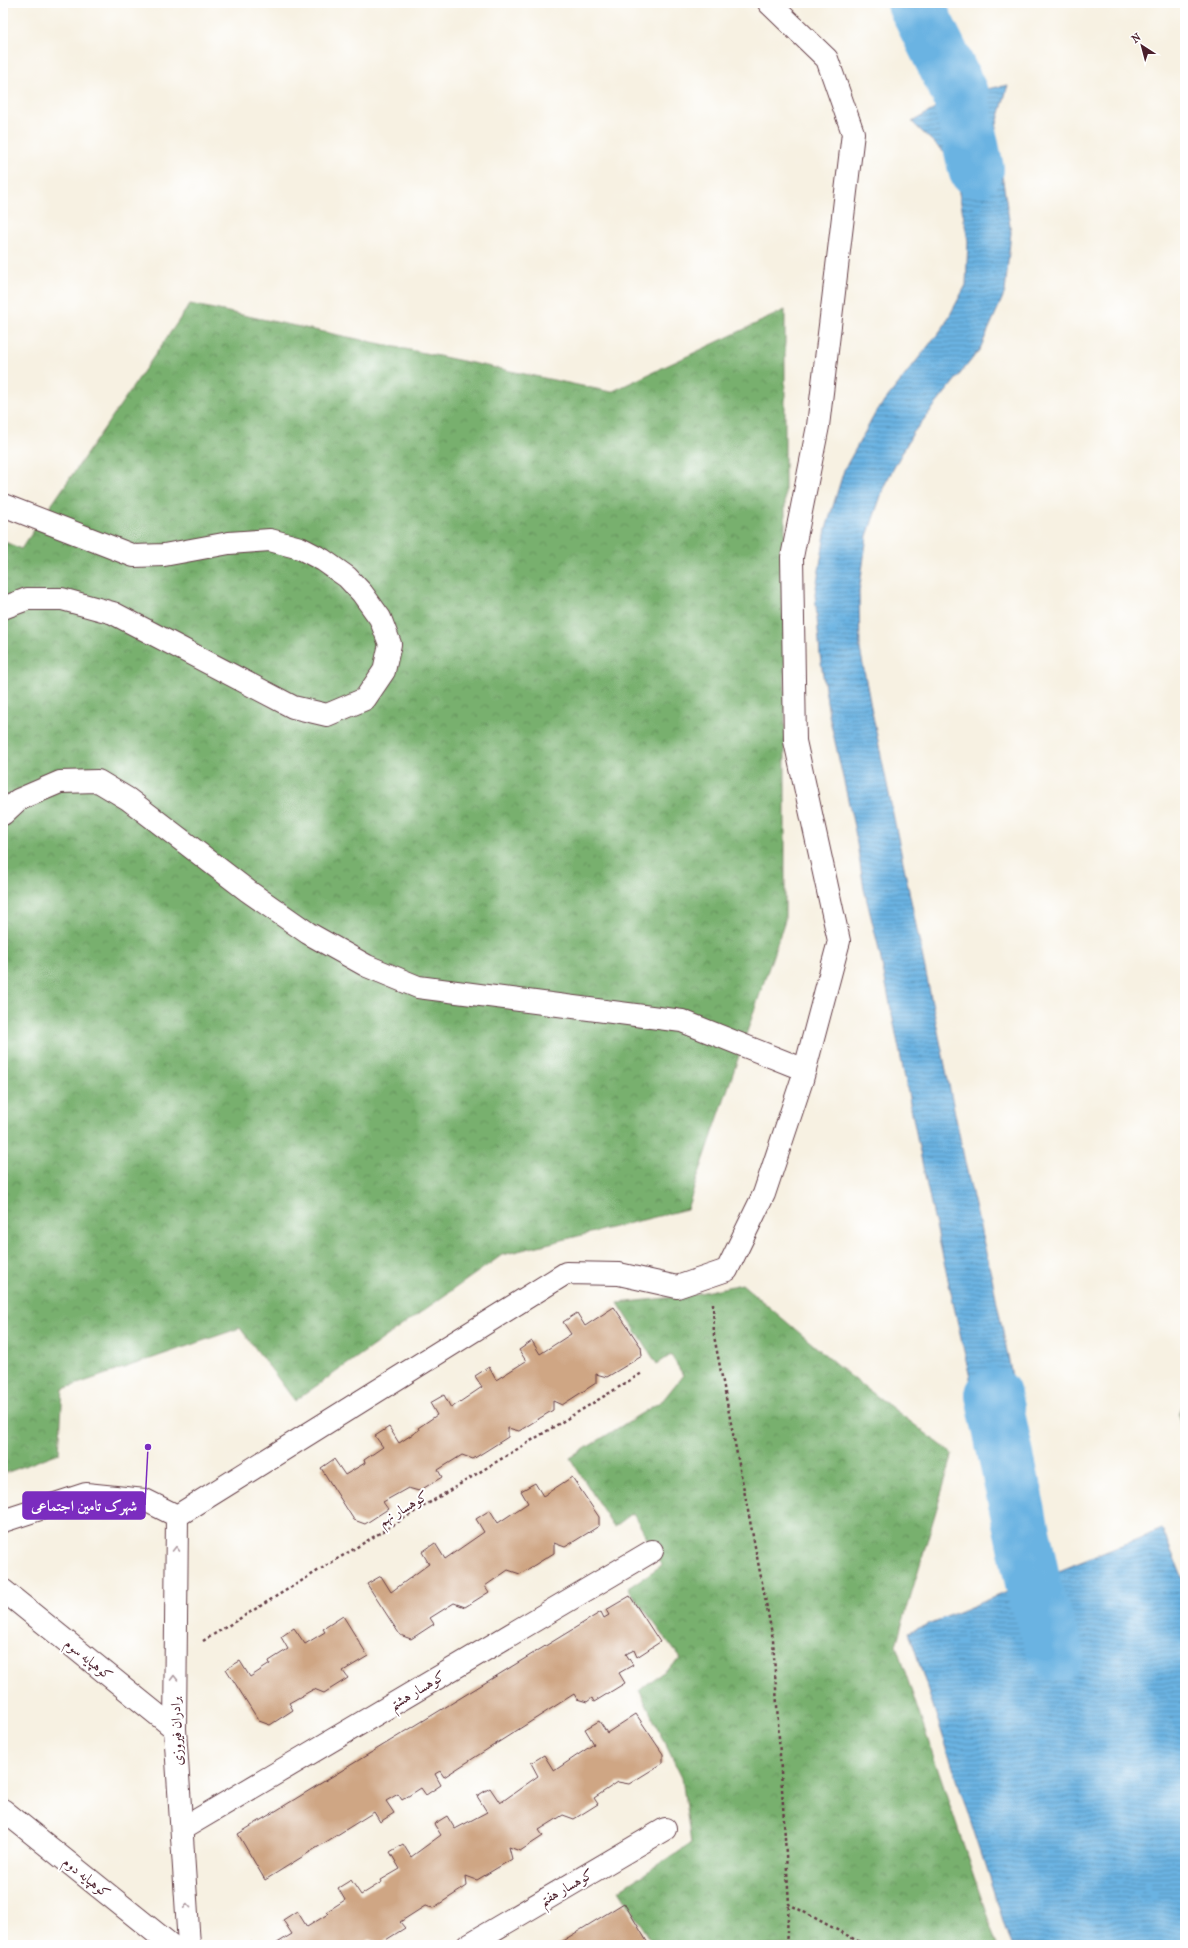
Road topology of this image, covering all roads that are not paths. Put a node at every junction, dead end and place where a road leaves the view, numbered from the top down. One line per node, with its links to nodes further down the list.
1 (769, 3): 5 (street)
2 (3, 505): 3 (street)
3 (3, 608)
4 (3, 814): 5 (street)
5 (805, 1070): 6 (street)
6 (177, 1516): 7 (street); 10 (street, برادران فیروزی, one-way to 6)
7 (3, 1522)
8 (652, 1551): 12 (street, کوهسار هشتم)
9 (3, 1590): 10 (street, کوهپایه سوم)
10 (175, 1728): 12 (street, برادران فیروزی)
11 (3, 1810): 14 (street, کوهپایه دوم)
12 (182, 1829): 15 (street, برادران فیروزی, one-way to 12)
13 (665, 1829): 16 (street, کوهسار هفتم)
14 (171, 1945)
15 (189, 1945)
16 (468, 1945)

